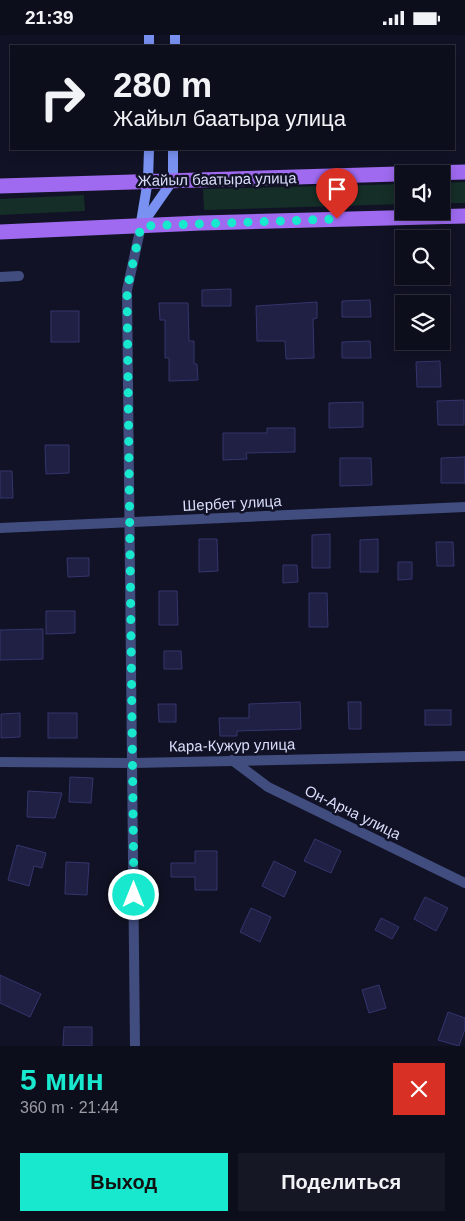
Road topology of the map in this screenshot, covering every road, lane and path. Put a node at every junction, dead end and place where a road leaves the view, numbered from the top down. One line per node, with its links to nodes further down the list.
1 (149, 150): 4 (main road)
2 (173, 150): 5 (main road)
3 (465, 172): 5 (main road, Жайыл баатыра улица)
4 (148, 180): 5 (main road, Жайыл баатыра улица); 6 (main road, Жайыл баатыра улица); 8 (main road)
5 (173, 180): 8 (main road)
6 (0, 185)
7 (465, 215): 8 (main road)
8 (141, 226): 9 (main road); 13 (street)
9 (0, 232)
10 (19, 276): 11 (street)
11 (0, 277)
12 (465, 507): 13 (street, Шербет улица)
13 (129, 523): 14 (street, Шербет улица); 18 (street)
14 (0, 528)
15 (465, 755): 16 (street, Кара-Кужур улица)
16 (232, 760): 18 (street, Кара-Кужур улица); 19 (street, Он-Арча улица)
17 (0, 762): 18 (street, Кара-Кужур улица)
18 (133, 763): 20 (street)
19 (465, 883)
20 (135, 1046)

